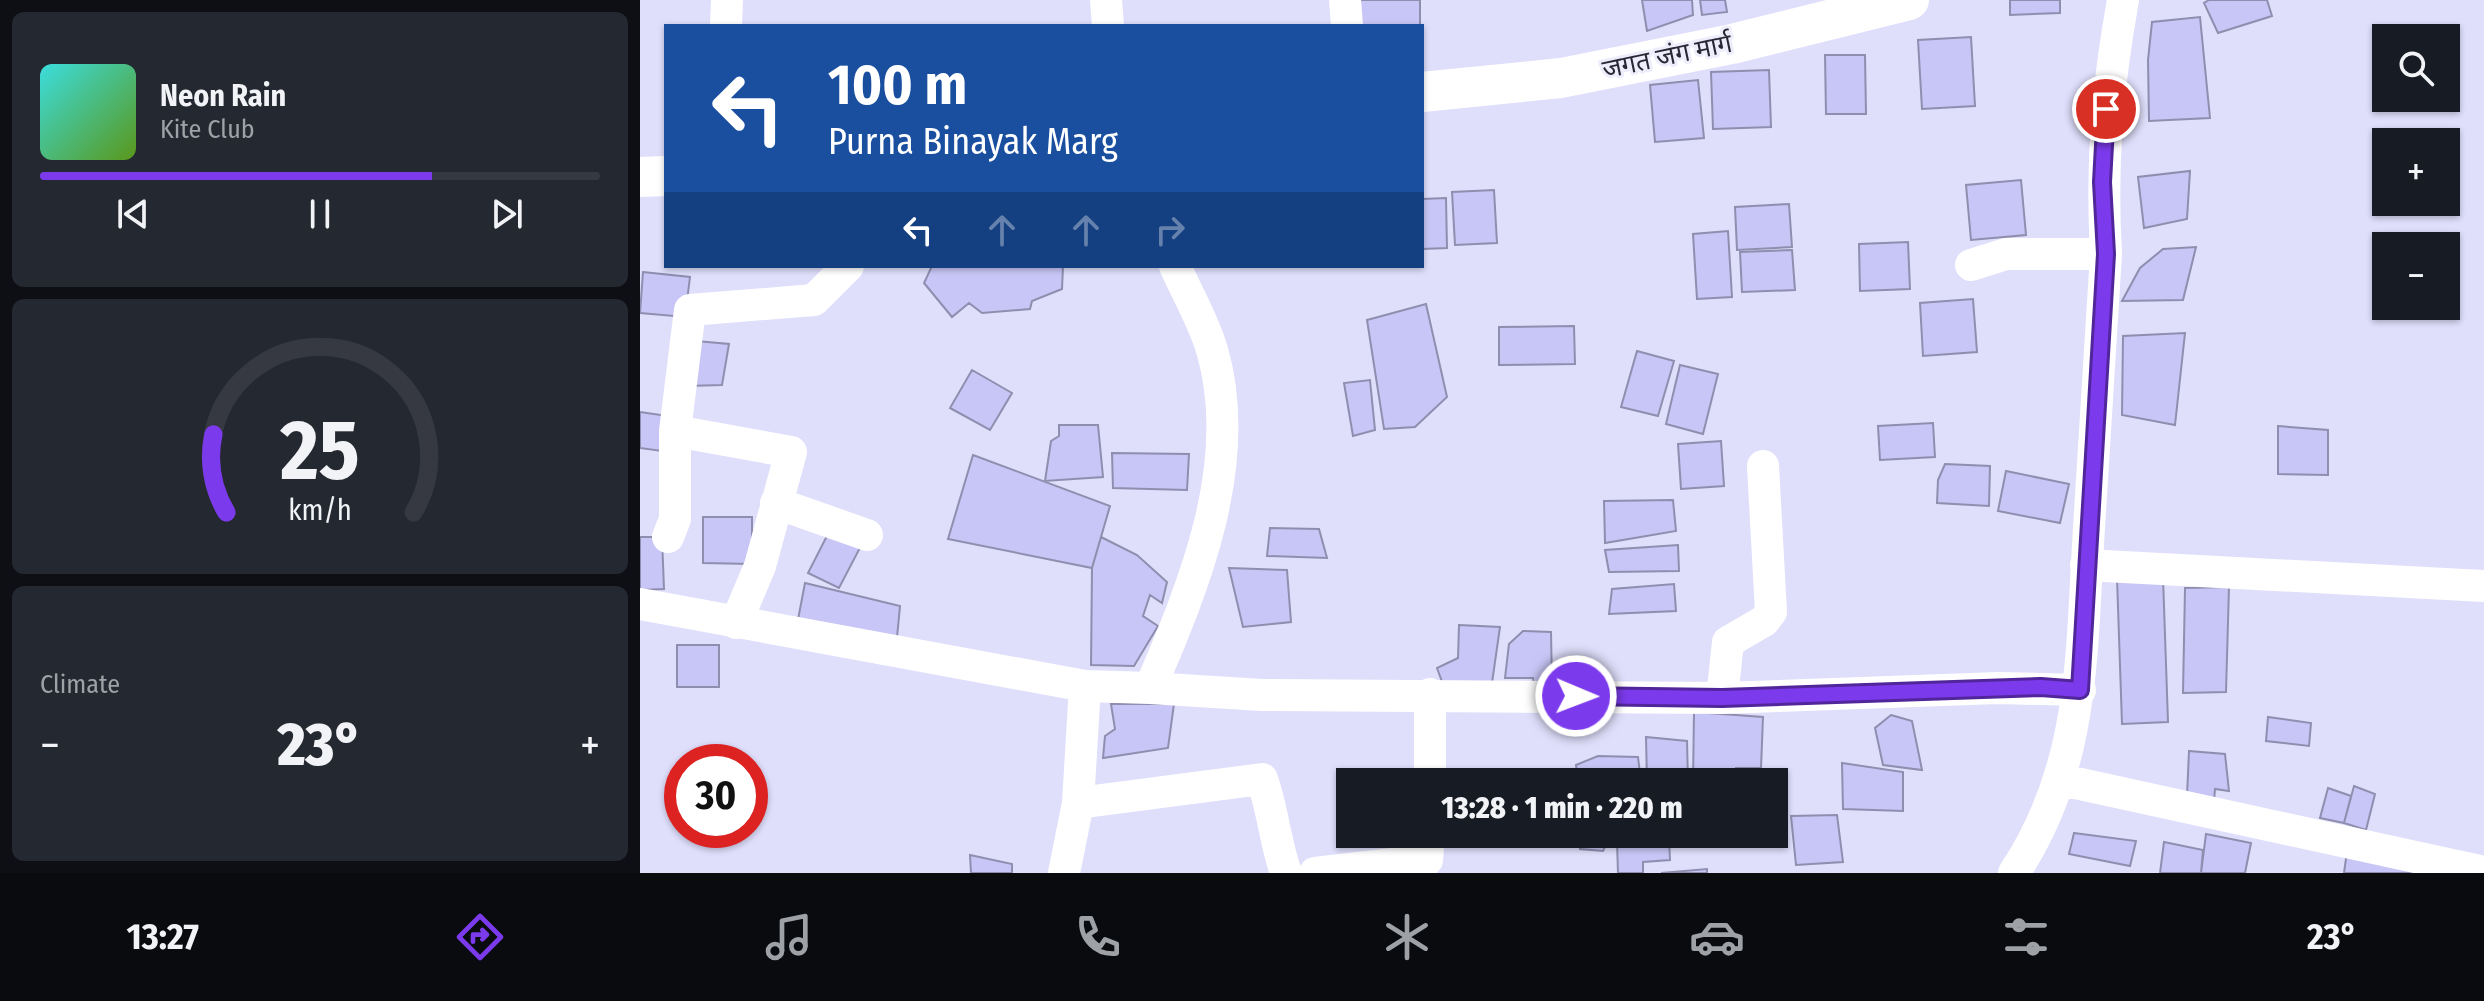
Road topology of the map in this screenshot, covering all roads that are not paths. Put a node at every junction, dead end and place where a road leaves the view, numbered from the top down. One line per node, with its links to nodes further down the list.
1 (727, 0): 6 (street)
2 (1106, 0): 7 (street)
3 (1345, 0): 8 (street)
4 (1909, 0): 9 (street, जगत जंग मार्ग)
5 (2123, 0): 12 (street)
6 (726, 24)
7 (1108, 24)
8 (1347, 24)
9 (1424, 92)
10 (664, 176): 11 (street)
11 (640, 177)
12 (2106, 254): 13 (street); 21 (street)
13 (1971, 265)
14 (846, 268): 16 (street)
15 (1176, 268): 26 (street)
16 (675, 431): 18 (street); 20 (street)
17 (1763, 466): 29 (street)
18 (776, 503): 19 (street); 24 (street)
19 (867, 535)
20 (668, 537)
21 (2086, 565): 22 (street); 27 (street)
22 (2484, 586)
23 (640, 604): 24 (street)
24 (736, 623): 25 (street)
25 (1085, 686): 26 (street); 32 (street)
26 (1150, 688): 28 (street)
27 (2080, 690): 29 (street); 31 (street)
28 (1430, 694): 29 (street); 30 (street)
29 (1722, 698)
30 (1430, 768)
31 (2062, 780): 34 (street); 38 (street)
32 (1078, 803): 35 (street); 36 (street)
33 (1428, 848): 37 (street)
34 (2484, 872)
35 (1064, 873)
36 (1286, 873)
37 (1315, 873)
38 (2014, 873)

